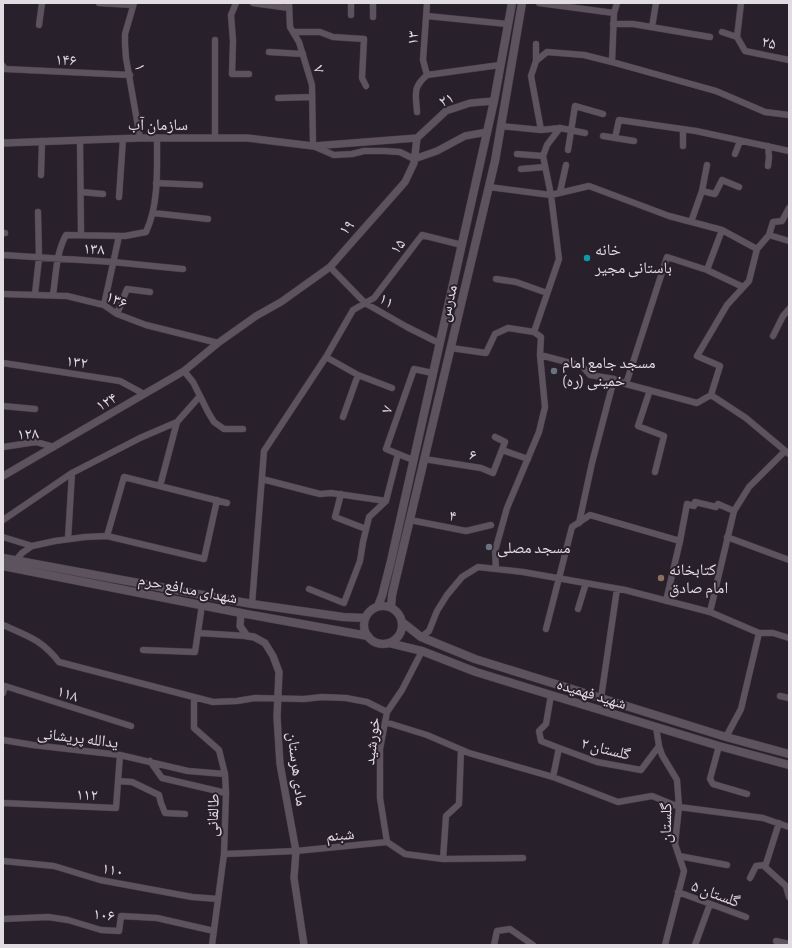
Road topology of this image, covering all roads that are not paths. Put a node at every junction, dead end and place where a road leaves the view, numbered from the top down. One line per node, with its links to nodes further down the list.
1 (42, 3): 22 (street)
2 (99, 3): 14 (street)
3 (236, 3): 37 (street)
4 (253, 3): 15 (street)
5 (351, 3): 17 (street)
6 (373, 3): 19 (street)
7 (427, 3): 18 (street, ۱۳)
8 (512, 3): 20 (main road, مدرس)
9 (522, 3): 47 (main road, مدرس)
10 (539, 3): 16 (street)
11 (617, 3): 16 (street)
12 (656, 3): 23 (street)
13 (741, 3): 27 (street)
14 (133, 4): 38 (street, ۱)
15 (289, 6): 24 (street, ۷)
16 (614, 13): 21 (street)
17 (351, 15)
18 (426, 16): 20 (street); 39 (street, ۱۳)
19 (373, 17)
20 (507, 24): 35 (main road, مدرس)
21 (613, 24): 23 (street); 34 (street)
22 (39, 25)
23 (652, 27): 26 (street)
24 (293, 32): 31 (street, ۷); 40 (street)
25 (722, 32): 27 (street)
26 (710, 37)
27 (737, 38): 32 (street, ۲۵)
28 (216, 40): 58 (street)
29 (536, 44): 33 (street)
30 (269, 52): 31 (street)
31 (302, 54): 41 (street, ۷)
32 (789, 60)
33 (536, 61): 34 (street); 49 (street)
34 (612, 62): 46 (street)
35 (500, 65): 39 (street); 43 (main road, مدرس)
36 (3, 66): 38 (street, ۱۴۶)
37 (249, 74)
38 (130, 75): 56 (street, ۱)
39 (427, 75): 44 (street)
40 (366, 86)
41 (312, 97): 42 (street); 66 (street, ۷)
42 (278, 98)
43 (494, 101): 52 (main road, مدرس); 59 (street, ۲۱)
44 (416, 112)
45 (603, 114): 50 (street)
46 (789, 115)
47 (500, 126): 49 (street); 83 (main road, مدرس)
48 (560, 128): 49 (street); 50 (street); 73 (street)
49 (542, 130)
50 (572, 130): 53 (street); 69 (street)
51 (683, 130): 60 (street); 64 (street); 67 (street)
52 (487, 132): 74 (street); 101 (main road, مدرس)
53 (585, 133)
54 (603, 136): 60 (street)
55 (123, 138): 56 (street, سازمان آب); 61 (street, سازمان آب); 90 (street)
56 (140, 138): 57 (street, سازمان آب)
57 (157, 138): 58 (street, سازمان آب); 81 (street)
58 (215, 138): 66 (street, سازمان آب)
59 (417, 138): 66 (street, سازمان آب); 74 (street, ۱۹)
60 (615, 138): 63 (street)
61 (80, 140): 62 (street, سازمان آب); 86 (street)
62 (42, 141): 65 (street, سازمان آب); 80 (street)
63 (634, 141)
64 (740, 141): 68 (street); 72 (street)
65 (3, 143)
66 (313, 146): 74 (street, سازمان آب)
67 (683, 146)
68 (768, 146): 70 (street); 77 (street)
69 (568, 150)
70 (789, 151)
71 (517, 154): 73 (street)
72 (735, 154)
73 (543, 156): 78 (street)
74 (414, 159): 107 (street, ۱۹)
75 (566, 165): 87 (street)
76 (707, 165): 85 (street)
77 (768, 166)
78 (545, 167): 79 (street); 89 (street)
79 (521, 169)
80 (41, 175)
81 (156, 183): 82 (street); 93 (street)
82 (200, 185)
83 (488, 187): 89 (street); 119 (main road, مدرس)
84 (739, 187): 85 (street)
85 (702, 191): 95 (street)
86 (81, 192): 88 (street); 97 (street)
87 (560, 192): 89 (street); 95 (street)
88 (103, 194)
89 (551, 195): 113 (street)
90 (119, 197)
91 (789, 208): 98 (street)
92 (38, 212): 104 (street)
93 (152, 213): 94 (street); 99 (street)
94 (208, 219)
95 (691, 222): 96 (street)
96 (722, 230): 102 (street); 109 (street)
97 (81, 235): 99 (street); 105 (street)
98 (769, 235): 100 (street); 102 (street)
99 (119, 236): 106 (street)
100 (789, 241)
101 (462, 245): 117 (main road, مدرس); 118 (street, ۱۵)
102 (757, 249): 111 (street)
103 (3, 255): 104 (street, ۱۳۸)
104 (39, 258): 105 (street, ۱۳۸); 115 (street)
105 (58, 259): 106 (street, ۱۳۸); 116 (street)
106 (113, 262): 108 (street, ۱۳۸); 120 (street)
107 (330, 267): 118 (street, ۱۱); 125 (street, ۱۹)
108 (183, 269)
109 (707, 270): 111 (street); 135 (street)
110 (496, 279): 113 (street)
111 (743, 288): 140 (street)
112 (150, 292): 122 (street)
113 (546, 293): 123 (street)
114 (3, 294): 115 (street, ۱۳۶)
115 (35, 294): 116 (street, ۱۳۶)
116 (53, 295): 120 (street, ۱۳۶)
117 (448, 302): 119 (main road); 126 (main road, مدرس)
118 (365, 303): 126 (street, ۱۱); 129 (street)
119 (461, 303): 127 (main road, مدرس)
120 (104, 305): 122 (street, ۱۳۶)
121 (789, 309): 124 (street)
122 (117, 314): 125 (street, ۱۳۶)
123 (534, 332): 127 (street); 128 (street)
124 (774, 336)
125 (218, 343): 131 (street, ۱۲۴)
126 (439, 343): 132 (main road, مدرس)
127 (451, 348): 152 (main road, مدرس)
128 (540, 355): 134 (street); 154 (street)
129 (326, 357): 133 (street); 158 (street)
130 (3, 363): 138 (street, ۱۳۲)
131 (184, 371): 138 (street, ۱۲۴); 139 (street)
132 (432, 373): 151 (street, ۷); 153 (main road, مدرس)
133 (358, 375): 136 (street); 143 (street)
134 (614, 379): 135 (street); 167 (street)
135 (626, 384): 137 (street)
136 (392, 388)
137 (650, 390): 140 (street); 155 (street)
138 (144, 394): 147 (street, ۱۲۴)
139 (200, 396): 144 (street); 145 (street)
140 (711, 396): 150 (street)
141 (3, 406): 142 (street)
142 (35, 408)
143 (343, 417)
144 (177, 422): 156 (street); 159 (street)
145 (243, 429)
146 (495, 437): 149 (street, ۶)
147 (54, 447): 148 (street, ۱۲۸); 157 (street, ۱۲۴)
148 (3, 448)
149 (502, 450): 152 (street, ۶); 154 (street)
150 (787, 452): 164 (street)
151 (398, 454): 153 (street, ۷); 162 (street)
152 (424, 459): 166 (main road, مدرس)
153 (413, 460): 188 (main road, مدرس)
154 (528, 460): 180 (street)
155 (655, 472)
156 (72, 473): 165 (street); 173 (street)
157 (3, 476)
158 (262, 479): 160 (street); 186 (street)
159 (160, 486): 161 (street); 170 (street)
160 (341, 494): 162 (street); 169 (street)
161 (217, 500): 163 (street); 170 (street)
162 (386, 501): 169 (street)
163 (227, 502)
164 (734, 511): 171 (street); 174 (street)
165 (3, 520)
166 (410, 520): 168 (street, ۴); 189 (main road, مدرس)
167 (579, 523): 174 (street); 181 (street)
168 (491, 525)
169 (366, 529): 183 (street)
170 (107, 536): 173 (street)
171 (727, 537): 178 (street); 191 (street)
172 (3, 538): 175 (street)
173 (68, 539): 175 (street)
174 (680, 541): 185 (street)
175 (32, 546): 177 (street)
176 (3, 558): 177 (main road, شهدای مدافع حرم)
177 (16, 560): 186 (main road, شهدای مدافع حرم)
178 (789, 560)
179 (3, 566): 187 (main road, شهدای مدافع حرم)
180 (496, 569): 181 (street); 201 (street)
181 (558, 578): 182 (street); 196 (street)
182 (586, 583): 184 (street); 190 (street)
183 (309, 589)
184 (617, 589): 185 (street); 214 (street)
185 (666, 601): 191 (street)
186 (252, 604): 193 (main road, شهدای مدافع حرم)
187 (202, 605): 192 (main road, شهدای مدافع حرم); 197 (street)
188 (378, 606): 189 (main road); 193 (main road)
189 (391, 607): 194 (main road)
190 (578, 609)
191 (710, 612): 198 (street)
192 (241, 613): 199 (street); 200 (main road, شهدای مدافع حرم)
193 (365, 618): 200 (main road)
194 (402, 622): 201 (main road, شهید فهمیده); 203 (main road)
195 (3, 625): 213 (street)
196 (546, 629)
197 (198, 633): 199 (street); 204 (street)
198 (759, 633): 202 (street); 221 (street)
199 (247, 636): 216 (street, مادی هرستان)
200 (368, 636): 203 (main road)
201 (421, 637): 206 (main road, شهید فهمیده)
202 (789, 638)
203 (389, 643): 205 (main road, شهید فهمیده)
204 (143, 650)
205 (422, 651): 208 (main road, شهید فهمیده); 217 (street, خورشید)
206 (503, 668): 207 (main road, شهید فهمیده); 208 (main road)
207 (519, 672): 209 (main road); 214 (main road, شهید فهمیده)
208 (499, 679): 209 (main road, شهید فهمیده)
209 (515, 684): 211 (main road, شهید فهمیده)
210 (3, 693): 219 (street, ۱۱۸)
211 (551, 695): 220 (main road, شهید فهمیده); 225 (street)
212 (780, 696): 215 (street)
213 (194, 697): 216 (street); 231 (street, طالقانی)
214 (601, 698): 221 (main road, شهید فهمیده)
215 (789, 698)
216 (278, 699): 217 (street); 242 (street, مادی هرستان)
217 (387, 712): 218 (street, خورشید)
218 (385, 722): 226 (street); 241 (street, خورشید)
219 (131, 726)
220 (656, 727): 223 (street, گلستان); 224 (main road, شهید فهمیده)
221 (726, 737): 227 (main road, شهید فهمیده)
222 (3, 740): 228 (street, یدالله پریشانی)
223 (659, 746): 225 (street, گلستان ۲); 237 (street, گلستان)
224 (719, 746): 230 (main road, شهید فهمیده); 235 (street)
225 (559, 748): 232 (street)
226 (461, 750): 232 (street); 245 (street)
227 (789, 754)
228 (120, 755): 229 (street, یدالله پریشانی); 233 (street, ۱۱۲)
229 (150, 761): 231 (street, یدالله پریشانی); 234 (street)
230 (789, 765)
231 (225, 774): 234 (street, طالقانی)
232 (553, 777): 237 (street)
233 (118, 781): 236 (street, ۱۱۲); 238 (street)
234 (226, 793): 243 (street, طالقانی)
235 (747, 794)
236 (3, 803)
237 (679, 807): 239 (street); 244 (street, گلستان)
238 (185, 814)
239 (779, 823): 240 (street); 249 (street)
240 (789, 827)
241 (387, 842): 242 (street, شبنم); 245 (street)
242 (296, 851): 243 (street, شبنم); 262 (street, مادی هرستان)
243 (224, 854): 254 (street, طالقانی)
244 (679, 856): 248 (street); 252 (street, گلستان)
245 (443, 858): 246 (street)
246 (523, 858)
247 (3, 861): 254 (street, ۱۱۰)
248 (727, 865)
249 (765, 865): 250 (street); 251 (street)
250 (750, 878)
251 (787, 886): 253 (street)
252 (678, 892): 255 (street, گلستان ۵); 265 (street, گلستان)
253 (789, 897)
254 (218, 899): 258 (street, طالقانی)
255 (710, 904): 256 (street, گلستان ۵); 266 (street)
256 (746, 917)
257 (3, 920): 258 (street, ۱۰۶)
258 (214, 931): 261 (street, طالقانی)
259 (776, 942): 260 (street)
260 (789, 944)
261 (212, 945)
262 (304, 945)
263 (494, 945): 264 (street)
264 (533, 945)
265 (665, 945)
266 (695, 945)

